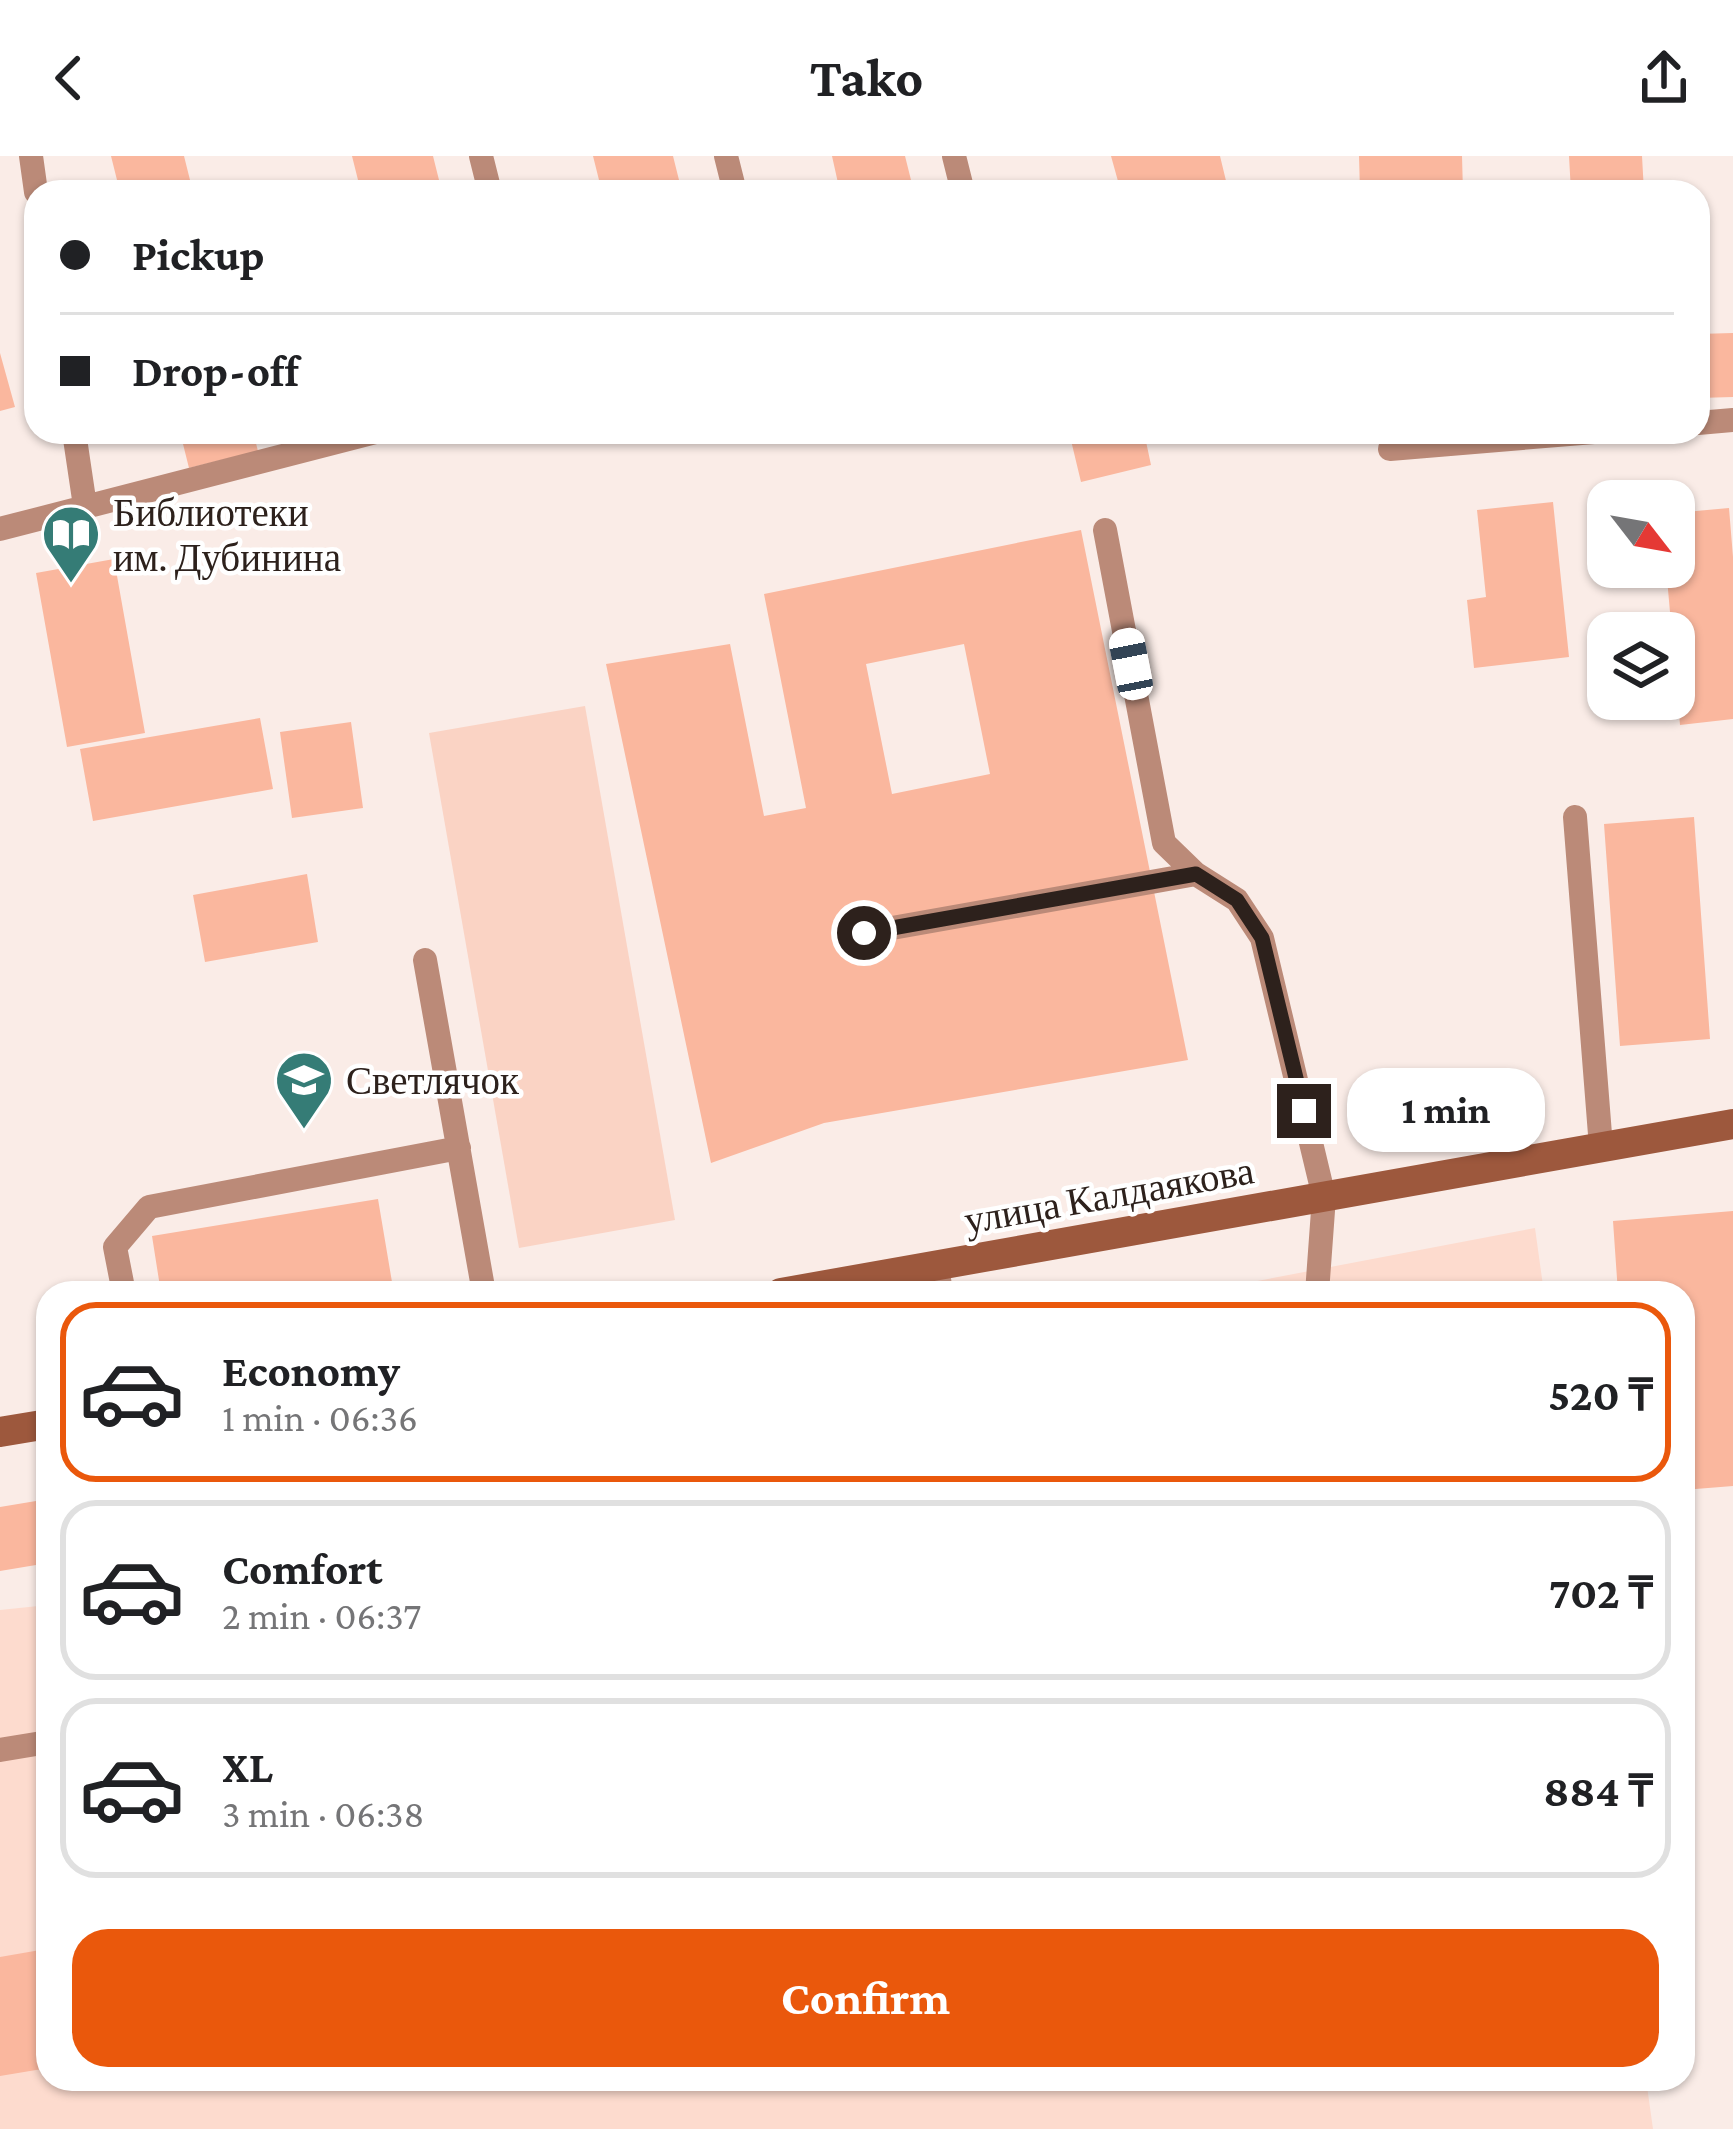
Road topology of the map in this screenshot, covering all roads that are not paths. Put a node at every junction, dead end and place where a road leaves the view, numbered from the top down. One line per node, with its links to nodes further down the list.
1 (76, 444): 5 (lane)
2 (329, 444): 5 (lane)
3 (1450, 444): 4 (lane)
4 (1390, 449)
5 (85, 506): 6 (lane)
6 (0, 529)
7 (1106, 530): 9 (lane)
8 (1575, 817): 14 (lane)
9 (1196, 874): 10 (lane); 15 (lane)
10 (864, 933)
11 (425, 960): 13 (lane)
12 (1733, 1124): 14 (street, улица Калдаякова)
13 (459, 1148): 17 (lane); 18 (lane)
14 (1600, 1148): 15 (street, улица Калдаякова)
15 (1324, 1197): 16 (street, улица Калдаякова); 19 (lane)
16 (939, 1279)
17 (122, 1281)
18 (482, 1281)
19 (1318, 1281)
20 (36, 1426): 21 (street)
21 (0, 1432)
22 (36, 1744): 23 (lane)
23 (0, 1750)

